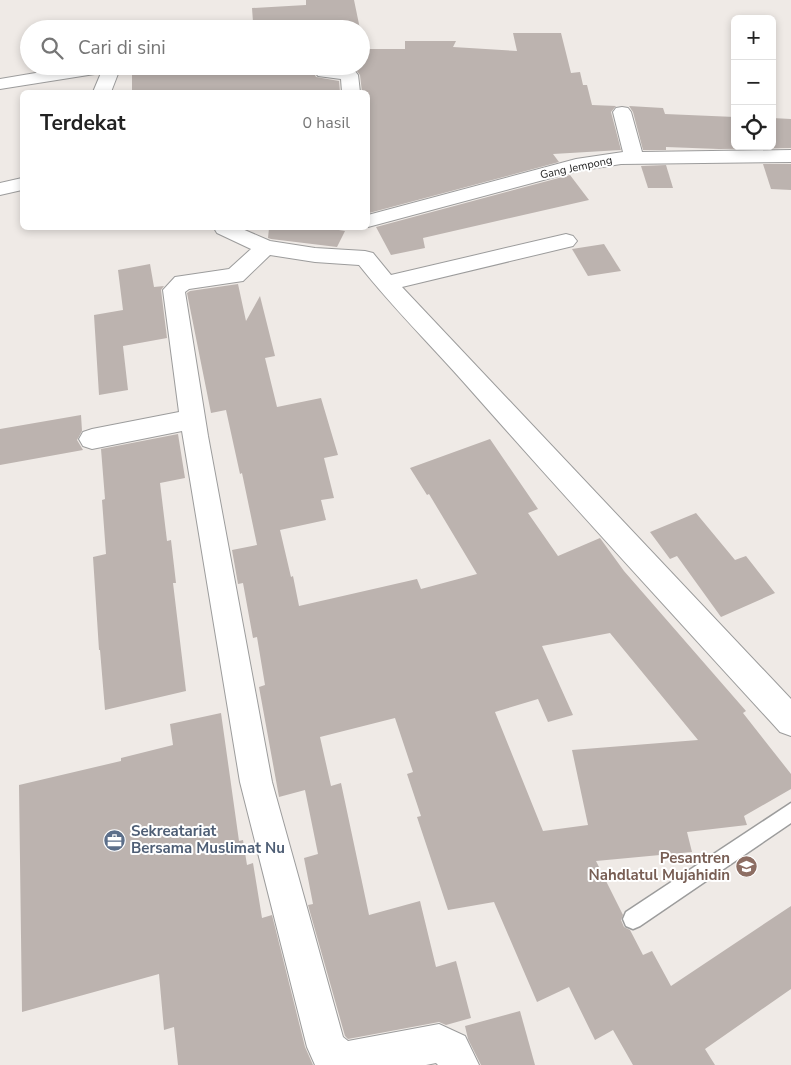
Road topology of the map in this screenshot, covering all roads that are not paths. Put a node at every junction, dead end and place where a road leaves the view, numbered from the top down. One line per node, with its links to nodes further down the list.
1 (56, 75): 4 (street)
2 (108, 75): 5 (street)
3 (349, 75): 6 (street)
4 (0, 84)
5 (103, 90)
6 (351, 90)
7 (622, 112): 9 (street)
8 (791, 156): 9 (street, Gang Jempong)
9 (634, 157): 12 (street, Gang Jempong)
10 (20, 184): 11 (street)
11 (0, 189)
12 (370, 220)
13 (228, 230): 16 (street)
14 (364, 230): 17 (street)
15 (566, 241): 18 (street)
16 (265, 247): 17 (street); 19 (street)
17 (365, 258): 18 (street)
18 (385, 284): 21 (street)
19 (192, 419): 20 (street); 24 (street)
20 (92, 439)
21 (791, 721)
22 (791, 812): 23 (lane)
23 (633, 919)
24 (459, 1065)

